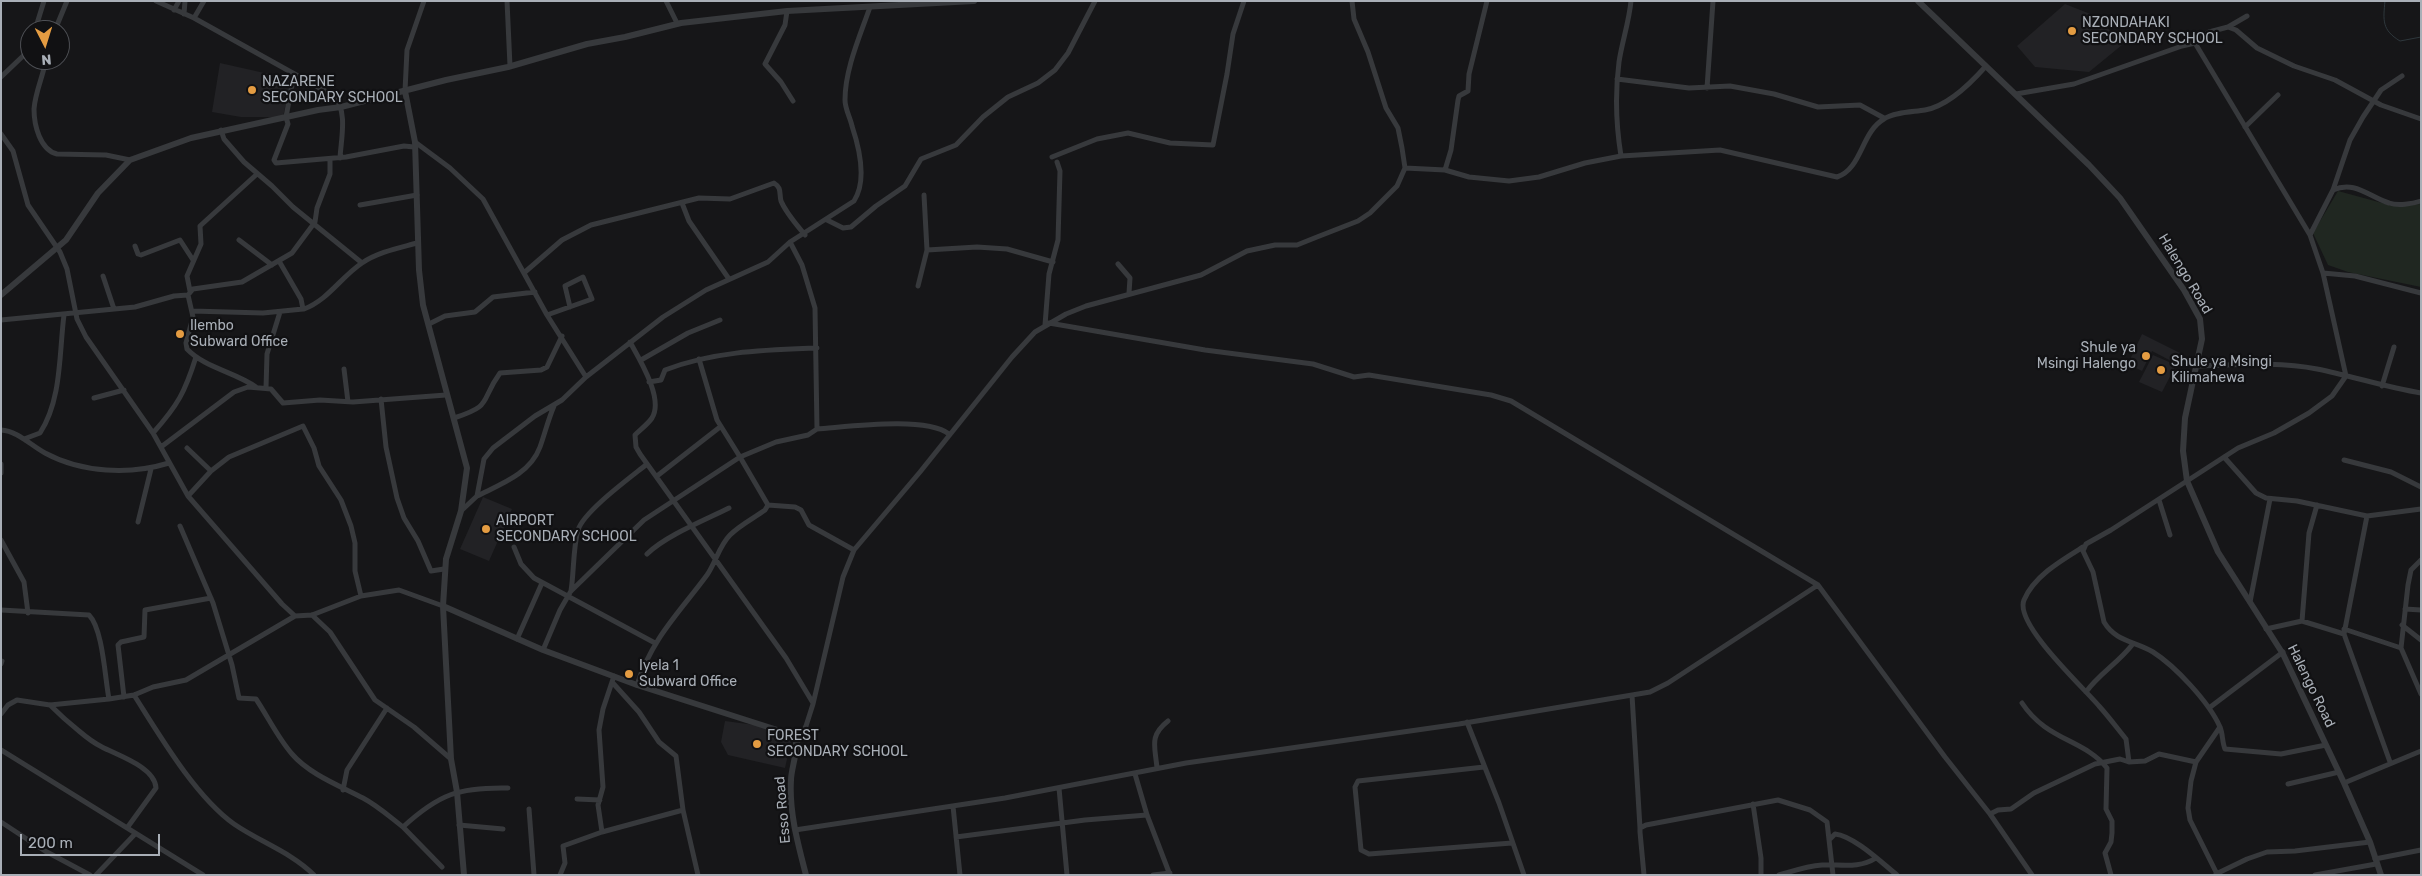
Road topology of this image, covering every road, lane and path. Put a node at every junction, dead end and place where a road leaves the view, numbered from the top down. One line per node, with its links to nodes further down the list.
1 (44, 1): 24 (street)
2 (67, 1): 25 (street)
3 (156, 1): 19 (street)
4 (179, 1): 19 (street)
5 (185, 1): 21 (street)
6 (204, 1): 23 (street)
7 (424, 1): 38 (street)
8 (507, 1): 30 (street)
9 (666, 1): 26 (street)
10 (974, 1): 18 (street)
11 (1095, 1): 66 (street)
12 (1244, 1): 52 (street)
13 (1352, 1): 57 (street)
14 (1487, 1): 58 (street)
15 (1631, 1): 36 (street)
16 (1713, 1): 37 (street)
17 (1918, 1): 31 (street, Halengo Road)
18 (870, 7): 20 (street); 66 (street)
19 (174, 10): 21 (street)
20 (787, 11): 26 (street); 41 (street)
21 (184, 14): 23 (street)
22 (2247, 16): 27 (street)
23 (194, 18): 33 (street)
24 (38, 20)
25 (59, 20)
26 (677, 23): 30 (street)
27 (2228, 27): 28 (street); 42 (street)
28 (2195, 43): 39 (street); 47 (street)
29 (20, 59): 35 (street)
30 (510, 66): 38 (street)
31 (1986, 66): 39 (street, Halengo Road); 45 (street)
32 (44, 70): 55 (street)
33 (294, 74): 43 (street); 44 (street)
34 (2402, 76): 42 (street)
35 (1, 77)
36 (1617, 79): 37 (street); 51 (street)
37 (1706, 88): 45 (street)
38 (406, 91): 43 (street); 50 (street)
39 (2016, 94): 111 (street, Halengo Road)
40 (2278, 95): 47 (street)
41 (793, 101)
42 (2373, 101): 46 (street); 60 (street)
43 (341, 107): 44 (street); 53 (street)
44 (286, 117): 48 (street); 54 (street)
45 (1884, 118): 51 (street)
46 (2421, 119)
47 (2245, 127): 69 (street)
48 (221, 130): 55 (street); 59 (street)
49 (1, 134): 74 (street)
50 (414, 144): 53 (street); 61 (street); 82 (street)
51 (1621, 156): 58 (street)
52 (1052, 157)
53 (340, 158): 54 (street)
54 (330, 159): 67 (street)
55 (130, 160): 74 (street)
56 (1057, 162): 78 (street)
57 (1405, 168): 58 (street); 89 (street)
58 (1445, 170)
59 (257, 174): 67 (street); 76 (street)
60 (2333, 190): 63 (street); 69 (street)
61 (418, 195): 65 (street); 72 (street)
62 (924, 195): 75 (street)
63 (2421, 201)
64 (682, 203): 68 (street); 82 (street); 85 (street)
65 (360, 205)
66 (827, 220): 68 (street)
67 (315, 222): 77 (street); 79 (street)
68 (804, 234): 71 (street)
69 (2310, 235): 83 (street)
70 (239, 240): 81 (street)
71 (790, 242): 85 (street); 107 (street)
72 (417, 243): 79 (street); 102 (street)
73 (135, 246): 76 (street)
74 (58, 248): 91 (street); 97 (street)
75 (927, 250): 78 (street); 86 (street)
76 (193, 260): 88 (street)
77 (279, 261): 81 (street); 93 (street)
78 (1052, 262): 103 (street)
79 (362, 263): 93 (street)
80 (1118, 264): 89 (street)
81 (272, 265): 88 (street)
82 (525, 272): 87 (street)
83 (2323, 273): 90 (street); 113 (street)
84 (103, 276): 94 (street)
85 (728, 279): 105 (street)
86 (918, 286)
87 (535, 292): 99 (street); 102 (street)
88 (189, 293): 94 (street); 95 (street)
89 (1130, 293): 103 (street)
90 (2421, 293)
91 (1, 295)
92 (570, 307): 92 (street); 99 (street)
93 (304, 308): 96 (street)
94 (114, 309): 97 (street)
95 (192, 311): 96 (street); 108 (street)
96 (280, 312): 118 (street)
97 (76, 313): 98 (street); 119 (street)
98 (64, 315): 100 (street); 132 (street)
99 (547, 315): 104 (street)
100 (1, 320)
101 (720, 320): 110 (street)
102 (429, 324): 121 (street)
103 (1047, 324): 131 (street); 171 (street)
104 (562, 336): 114 (street); 126 (street)
105 (630, 342): 110 (street); 114 (street)
106 (2394, 347): 116 (street)
107 (817, 348): 109 (street); 128 (street)
108 (196, 356): 117 (street); 130 (street)
109 (699, 359): 115 (street); 127 (street)
110 (640, 360): 115 (street)
111 (2195, 366): 113 (street); 145 (street, Halengo Road)
112 (344, 370): 124 (street)
113 (2346, 376): 116 (street); 136 (street)
114 (586, 377): 125 (street)
115 (649, 382): 140 (street)
116 (2382, 386): 120 (street)
117 (256, 387): 118 (street); 133 (street)
118 (266, 388): 124 (street)
119 (124, 390): 122 (street); 130 (street)
120 (2421, 393)
121 (446, 395): 123 (street); 126 (street)
122 (94, 398)
123 (381, 399): 124 (street); 169 (street)
124 (348, 402)
125 (554, 406): 148 (street); 148 (street)
126 (454, 418): 156 (street)
127 (720, 427): 135 (street); 144 (street)
128 (817, 429): 131 (street); 135 (street)
129 (1, 430): 132 (street)
130 (153, 432): 133 (street)
131 (948, 434): 165 (street)
132 (24, 439): 141 (street)
133 (161, 447): 138 (street)
134 (187, 448): 142 (street)
135 (740, 457): 151 (street); 152 (street)
136 (2224, 457): 145 (street); 149 (street)
137 (2344, 460): 146 (street)
138 (169, 463): 141 (street); 147 (street)
139 (1, 464): 143 (street)
140 (647, 464): 144 (street); 172 (street)
141 (151, 469): 158 (street)
142 (211, 471): 147 (street); 173 (street)
143 (1, 473)
144 (657, 476): 151 (street)
145 (2186, 481): 150 (street); 175 (street, Halengo Road)
146 (2421, 487)
147 (188, 496): 182 (street)
148 (477, 496): 156 (street)
149 (2270, 499): 153 (street); 175 (street)
150 (2159, 500): 161 (street); 164 (street)
151 (672, 501): 159 (street); 172 (street)
152 (768, 505): 165 (street); 167 (street)
153 (2317, 505): 157 (street); 183 (street)
154 (729, 508): 159 (street)
155 (2421, 509): 157 (street)
156 (461, 511): 169 (street)
157 (2367, 516): 186 (street)
158 (138, 522)
159 (693, 525): 166 (street); 167 (street)
160 (180, 526): 174 (street)
161 (2170, 535)
162 (1, 540): 180 (street)
163 (514, 547): 170 (street)
164 (2083, 547): 190 (street); 197 (street)
165 (854, 550): 204 (street)
166 (647, 554)
167 (716, 560): 189 (street); 204 (street)
168 (2421, 560): 178 (street)
169 (444, 569): 176 (street)
170 (542, 583): 172 (street); 187 (street)
171 (1818, 585): 200 (street); 237 (street)
172 (569, 594): 189 (street); 192 (street)
173 (361, 596): 176 (street); 181 (street)
174 (211, 598): 194 (street); 201 (street)
175 (2250, 602): 185 (street, Halengo Road)
176 (443, 606): 187 (street); 216 (street)
177 (1, 610): 180 (street)
178 (2405, 610): 179 (street); 184 (street)
179 (2421, 610)
180 (28, 613): 202 (street)
181 (312, 615): 182 (street); 206 (street)
182 (295, 616): 194 (street)
183 (2302, 621): 185 (street); 186 (street)
184 (2402, 625): 188 (street); 191 (street)
185 (2266, 629): 193 (street, Halengo Road)
186 (2344, 631): 191 (street); 219 (street)
187 (517, 639): 192 (street)
188 (2421, 640)
189 (656, 643): 196 (street)
190 (2132, 645): 197 (street); 207 (street)
191 (2401, 648): 198 (street)
192 (543, 650): 195 (street)
193 (2282, 652): 207 (street); 213 (street, Halengo Road)
194 (230, 656): 199 (street); 229 (street)
195 (613, 679): 196 (street); 232 (street); 236 (street)
196 (637, 685): 212 (street)
197 (2086, 692): 217 (street)
198 (2421, 694)
199 (134, 695): 201 (street); 264 (street)
200 (1632, 695): 210 (street); 244 (street)
201 (124, 697): 202 (street)
202 (109, 699): 205 (street)
203 (2022, 703): 220 (street)
204 (813, 704): 212 (street)
205 (50, 705): 208 (street); 242 (street)
206 (387, 708): 216 (street); 229 (street)
207 (2209, 708): 211 (street)
208 (1, 714)
209 (1168, 721): 222 (street)
210 (1467, 722): 221 (street); 222 (street)
211 (2220, 727): 213 (street); 218 (street)
212 (797, 742): 246 (street, Esso Road)
213 (2326, 745): 223 (street, Halengo Road)
214 (1, 750): 242 (street)
215 (2421, 751): 219 (street)
216 (451, 759): 230 (street)
217 (2128, 762): 218 (street); 220 (street)
218 (2196, 762): 260 (street)
219 (2390, 762): 225 (street)
220 (2104, 763): 237 (street); 280 (street)
221 (1484, 767): 252 (street); 252 (street)
222 (1157, 768): 224 (street)
223 (2339, 772): 225 (street, Halengo Road); 226 (street)
224 (1135, 774): 228 (street); 238 (street)
225 (2344, 783): 251 (street, Halengo Road)
226 (2288, 784)
227 (508, 788): 230 (street)
228 (1059, 788): 234 (street); 240 (street)
229 (343, 790): 243 (street)
230 (457, 792): 241 (street); 243 (street)
231 (577, 799): 232 (street)
232 (600, 800): 247 (street)
233 (1754, 804): 244 (street); 250 (street); 275 (street)
234 (953, 806): 246 (street); 249 (street)
235 (529, 809): 266 (street)
236 (683, 810): 247 (street); 268 (street)
237 (1990, 814): 279 (street)
238 (1147, 815): 240 (street); 259 (street)
239 (1, 822): 261 (street)
240 (1062, 823): 249 (street); 271 (street)
241 (459, 825): 245 (street); 265 (street)
242 (127, 828): 248 (street)
243 (403, 828): 257 (street)
244 (1640, 828): 274 (street)
245 (503, 830)
246 (795, 830): 269 (street, Esso Road)
247 (602, 832): 267 (street)
248 (135, 834): 262 (street); 263 (street)
249 (956, 837): 270 (street)
250 (1830, 838): 254 (street); 256 (street)
251 (2370, 842): 255 (street, Halengo Road); 258 (street)
252 (1512, 843): 273 (street)
253 (2421, 850): 255 (street)
254 (1876, 858): 256 (street); 278 (street)
255 (2376, 862): 282 (street); 283 (street, Halengo Road)
256 (1832, 865): 276 (street); 277 (street)
257 (442, 867)
258 (2226, 868): 260 (street); 281 (street)
259 (1170, 874): 272 (street)
260 (2216, 874)
261 (90, 875)
262 (96, 875)
263 (203, 875)
264 (314, 875)
265 (464, 875)
266 (534, 875)
267 (559, 875)
268 (698, 875)
269 (806, 875)
270 (960, 875)
271 (1068, 875)
272 (1153, 875)
273 (1524, 875)
274 (1644, 875)
275 (1761, 875)
276 (1779, 875)
277 (1833, 875)
278 (1897, 875)
279 (2032, 875)
280 (2112, 875)
281 (2229, 875)
282 (2315, 875)
283 (2381, 875)

